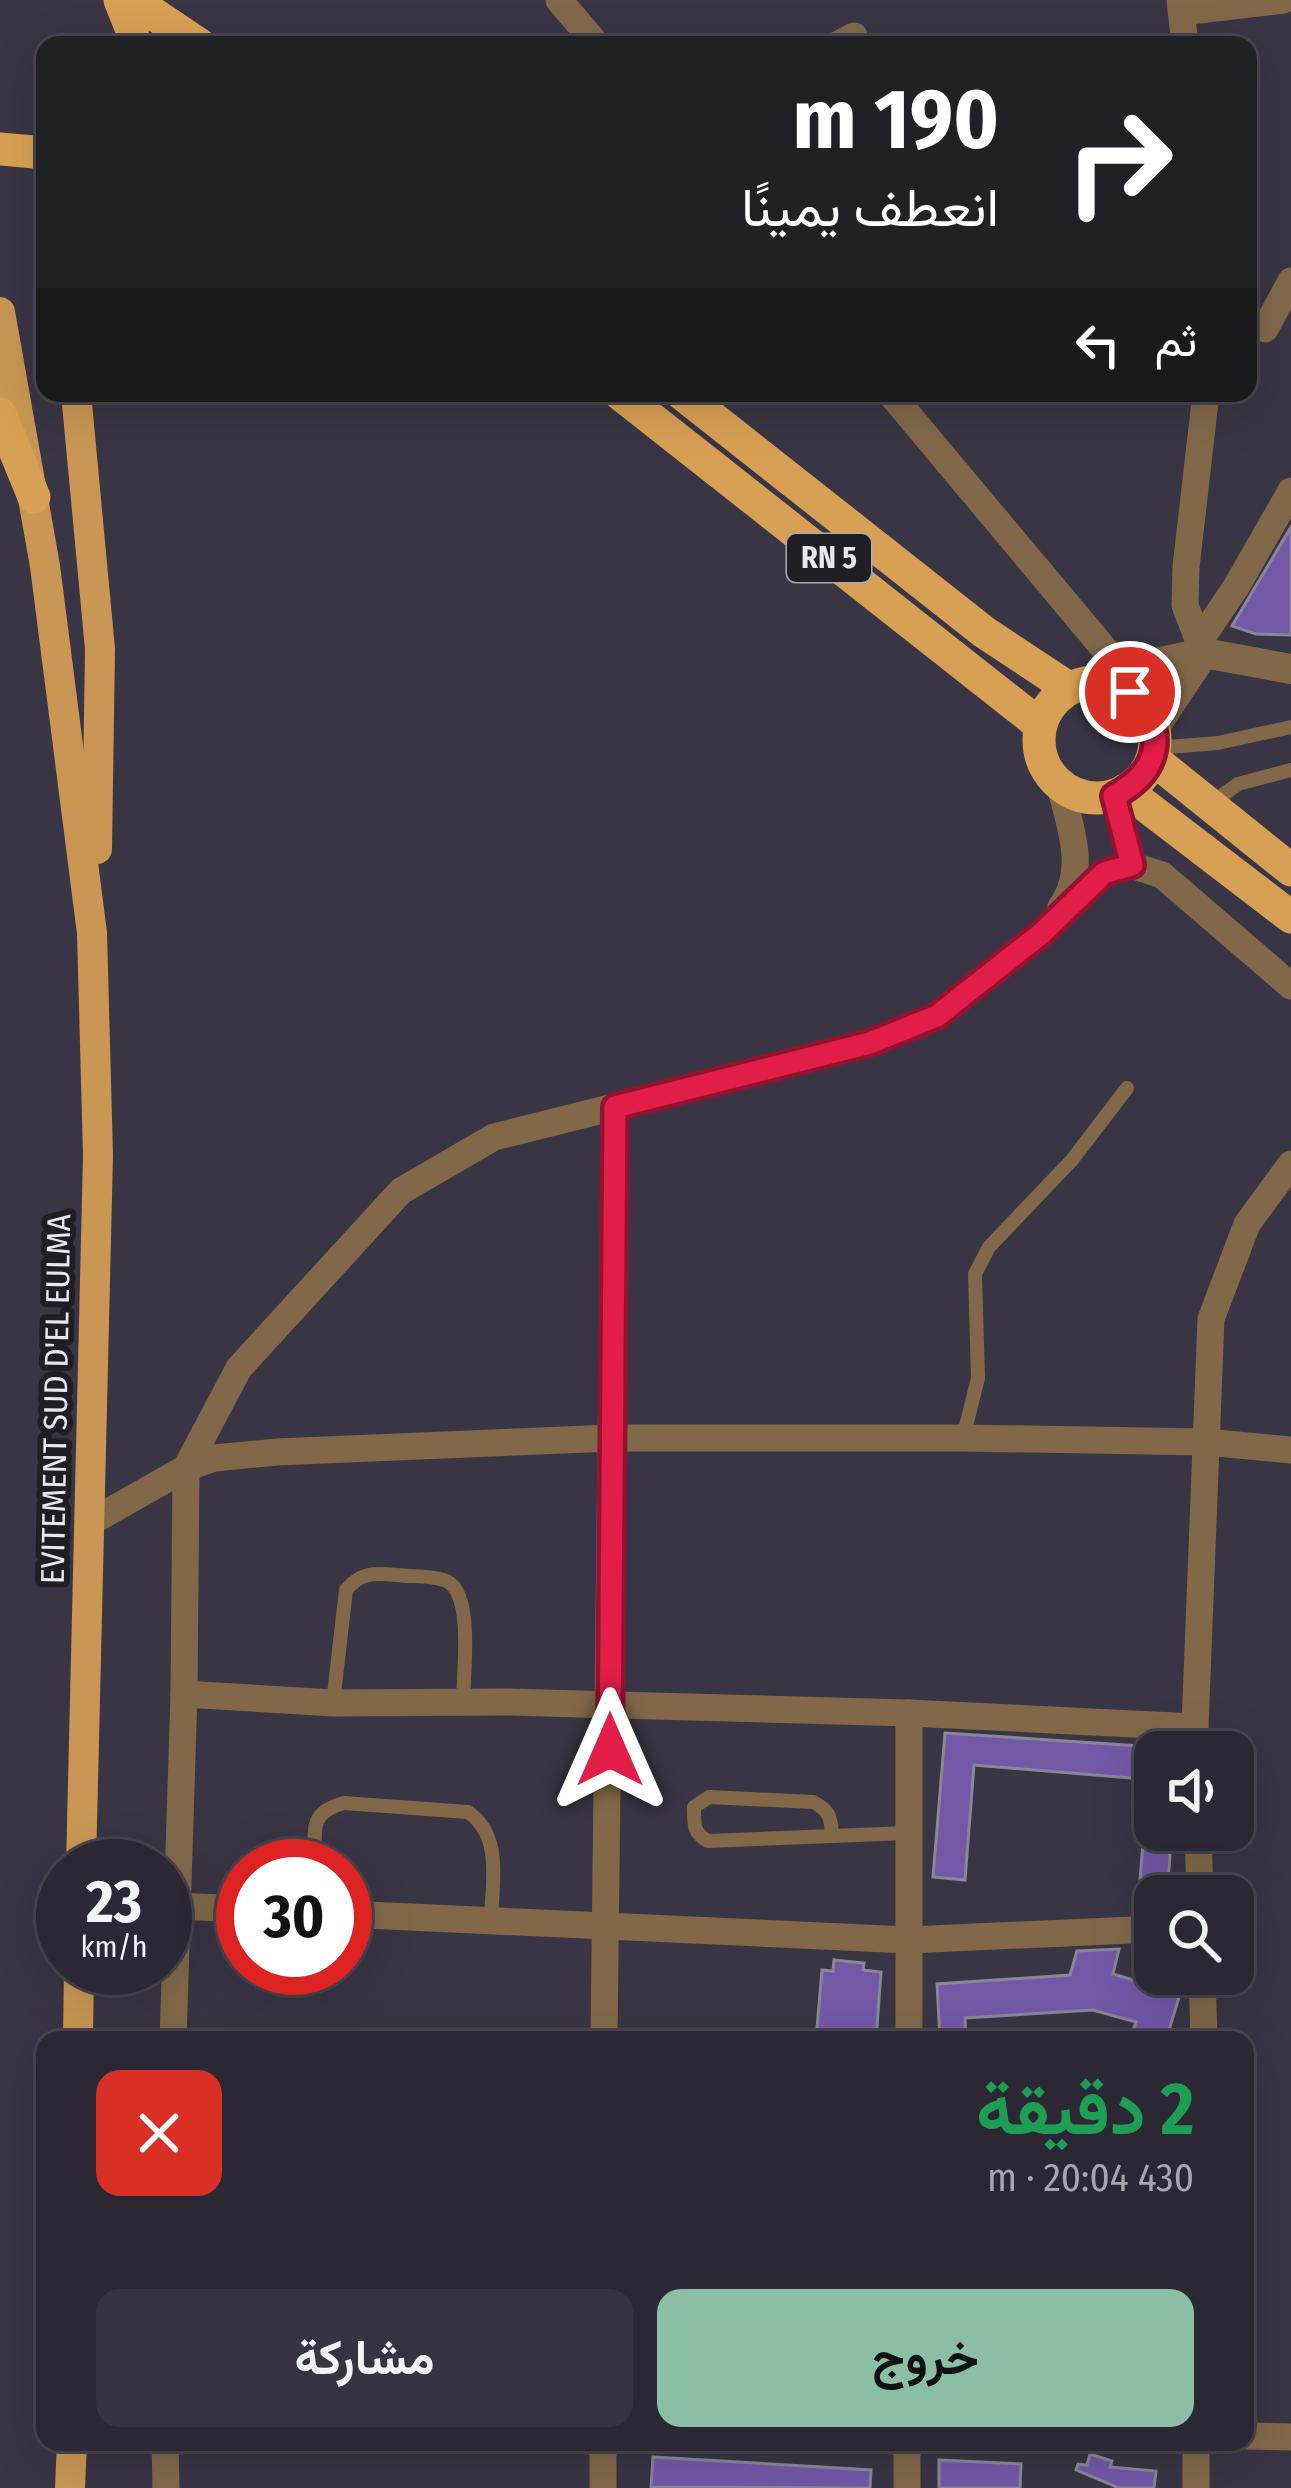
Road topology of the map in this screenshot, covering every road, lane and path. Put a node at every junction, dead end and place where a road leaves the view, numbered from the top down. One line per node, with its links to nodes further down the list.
1 (120, 0): 6 (highway)
2 (134, 0): 7 (highway)
3 (1283, 0): 5 (street)
4 (574, 5): 8 (street)
5 (1181, 6): 9 (street)
6 (130, 36)
7 (187, 36)
8 (592, 36)
9 (1184, 36)
10 (0, 149): 11 (highway)
11 (36, 152)
12 (1291, 281): 14 (street)
13 (0, 312): 24 (main road, EVITEMENT SUD D'EL EULMA)
14 (1257, 326)
15 (1257, 327): 16 (street)
16 (1291, 342)
17 (77, 402): 39 (main road, EVITEMENT SUD D'EL EULMA)
18 (631, 402): 29 (highway, RN 5)
19 (692, 402): 28 (highway, RN 5)
20 (898, 402): 27 (street)
21 (1204, 402): 25 (street)
22 (0, 414): 24 (highway)
23 (1291, 491): 25 (street)
24 (34, 496): 39 (main road, EVITEMENT SUD D'EL EULMA)
25 (1202, 647): 26 (street); 27 (street); 31 (street)
26 (1291, 668)
27 (1122, 670): 28 (street)
28 (1079, 686): 29 (highway); 31 (highway, RN 5)
29 (1039, 724): 33 (highway)
30 (1291, 728): 31 (lane)
31 (1154, 745): 34 (highway); 35 (highway, RN 5)
32 (1291, 770): 35 (lane)
33 (1060, 785): 34 (highway); 40 (street)
34 (1120, 793): 37 (street); 38 (highway)
35 (1207, 806): 36 (highway, RN 5)
36 (1286, 856)
37 (1132, 865): 40 (street); 41 (street)
38 (1291, 917)
39 (92, 933): 50 (main road, EVITEMENT SUD D'EL EULMA)
40 (1042, 933): 43 (street)
41 (1291, 986)
42 (1126, 1088): 46 (lane)
43 (615, 1107): 45 (street); 49 (street)
44 (1291, 1165): 47 (street)
45 (610, 1438): 46 (street); 49 (street); 54 (street)
46 (963, 1438): 47 (street)
47 (1206, 1442): 48 (street); 56 (street)
48 (1291, 1450)
49 (186, 1468): 50 (street); 51 (street)
50 (89, 1523): 60 (main road, EVITEMENT SUD D'EL EULMA)
51 (184, 1694): 52 (street); 61 (street)
52 (334, 1702): 53 (street); 53 (lane)
53 (463, 1703): 54 (street)
54 (610, 1706): 55 (street); 65 (street)
55 (909, 1713): 57 (street); 58 (street)
56 (1196, 1731)
57 (1134, 1733)
58 (908, 1833): 59 (lane); 67 (street)
59 (832, 1834): 59 (lane)
60 (82, 1839)
61 (179, 1839)
62 (316, 1839): 64 (lane)
63 (372, 1915): 64 (street)
64 (491, 1921): 65 (street)
65 (608, 1927): 67 (street); 73 (street)
66 (1134, 1930): 67 (street)
67 (908, 1940): 74 (street)
68 (79, 1995): 71 (main road)
69 (174, 1995): 72 (street)
70 (1203, 1995): 75 (street)
71 (78, 2031)
72 (173, 2031)
73 (604, 2031)
74 (909, 2031)
75 (1204, 2031)
76 (1254, 2436): 77 (street)
77 (1291, 2437)
78 (72, 2451): 83 (main road)
79 (165, 2451): 84 (street)
80 (603, 2451): 85 (street)
81 (907, 2451): 86 (street)
82 (1196, 2451): 87 (street)
83 (70, 2488)
84 (166, 2488)
85 (603, 2488)
86 (907, 2488)
87 (1196, 2488)

